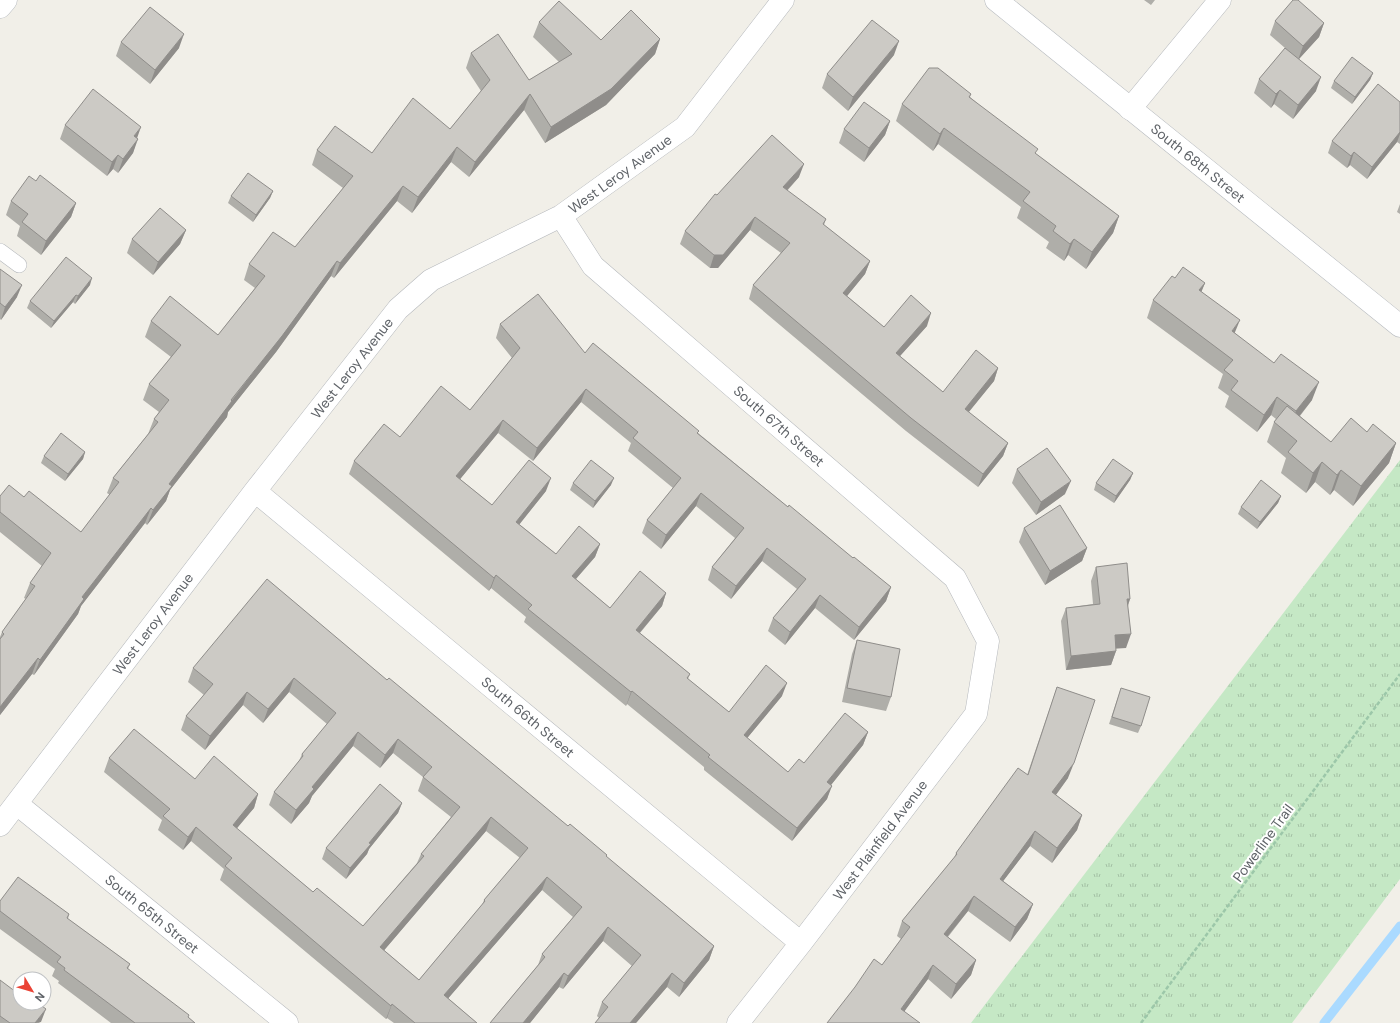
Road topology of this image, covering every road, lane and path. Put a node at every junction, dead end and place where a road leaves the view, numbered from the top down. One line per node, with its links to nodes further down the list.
1 (6, 0): 5 (street)
2 (783, 0): 7 (street, West Leroy Avenue)
3 (996, 0): 6 (street, South 68th Street)
4 (1220, 0): 6 (street)
5 (0, 8)
6 (1130, 109): 10 (street, South 68th Street)
7 (561, 216): 11 (street, West Leroy Avenue); 12 (street, South 67th Street)
8 (0, 251): 9 (lane)
9 (18, 265)
10 (1400, 326)
11 (255, 491): 14 (street, West Leroy Avenue); 16 (street, South 66th Street)
12 (988, 641): 16 (street, West Plainfield Avenue)
13 (1400, 674): 19 (path, Powerline Trail)
14 (16, 804): 15 (street, West Leroy Avenue); 17 (street, South 65th Street)
15 (0, 825)
16 (801, 943): 18 (street, West Plainfield Avenue)
17 (287, 1023)
18 (738, 1023)
19 (1141, 1023)

